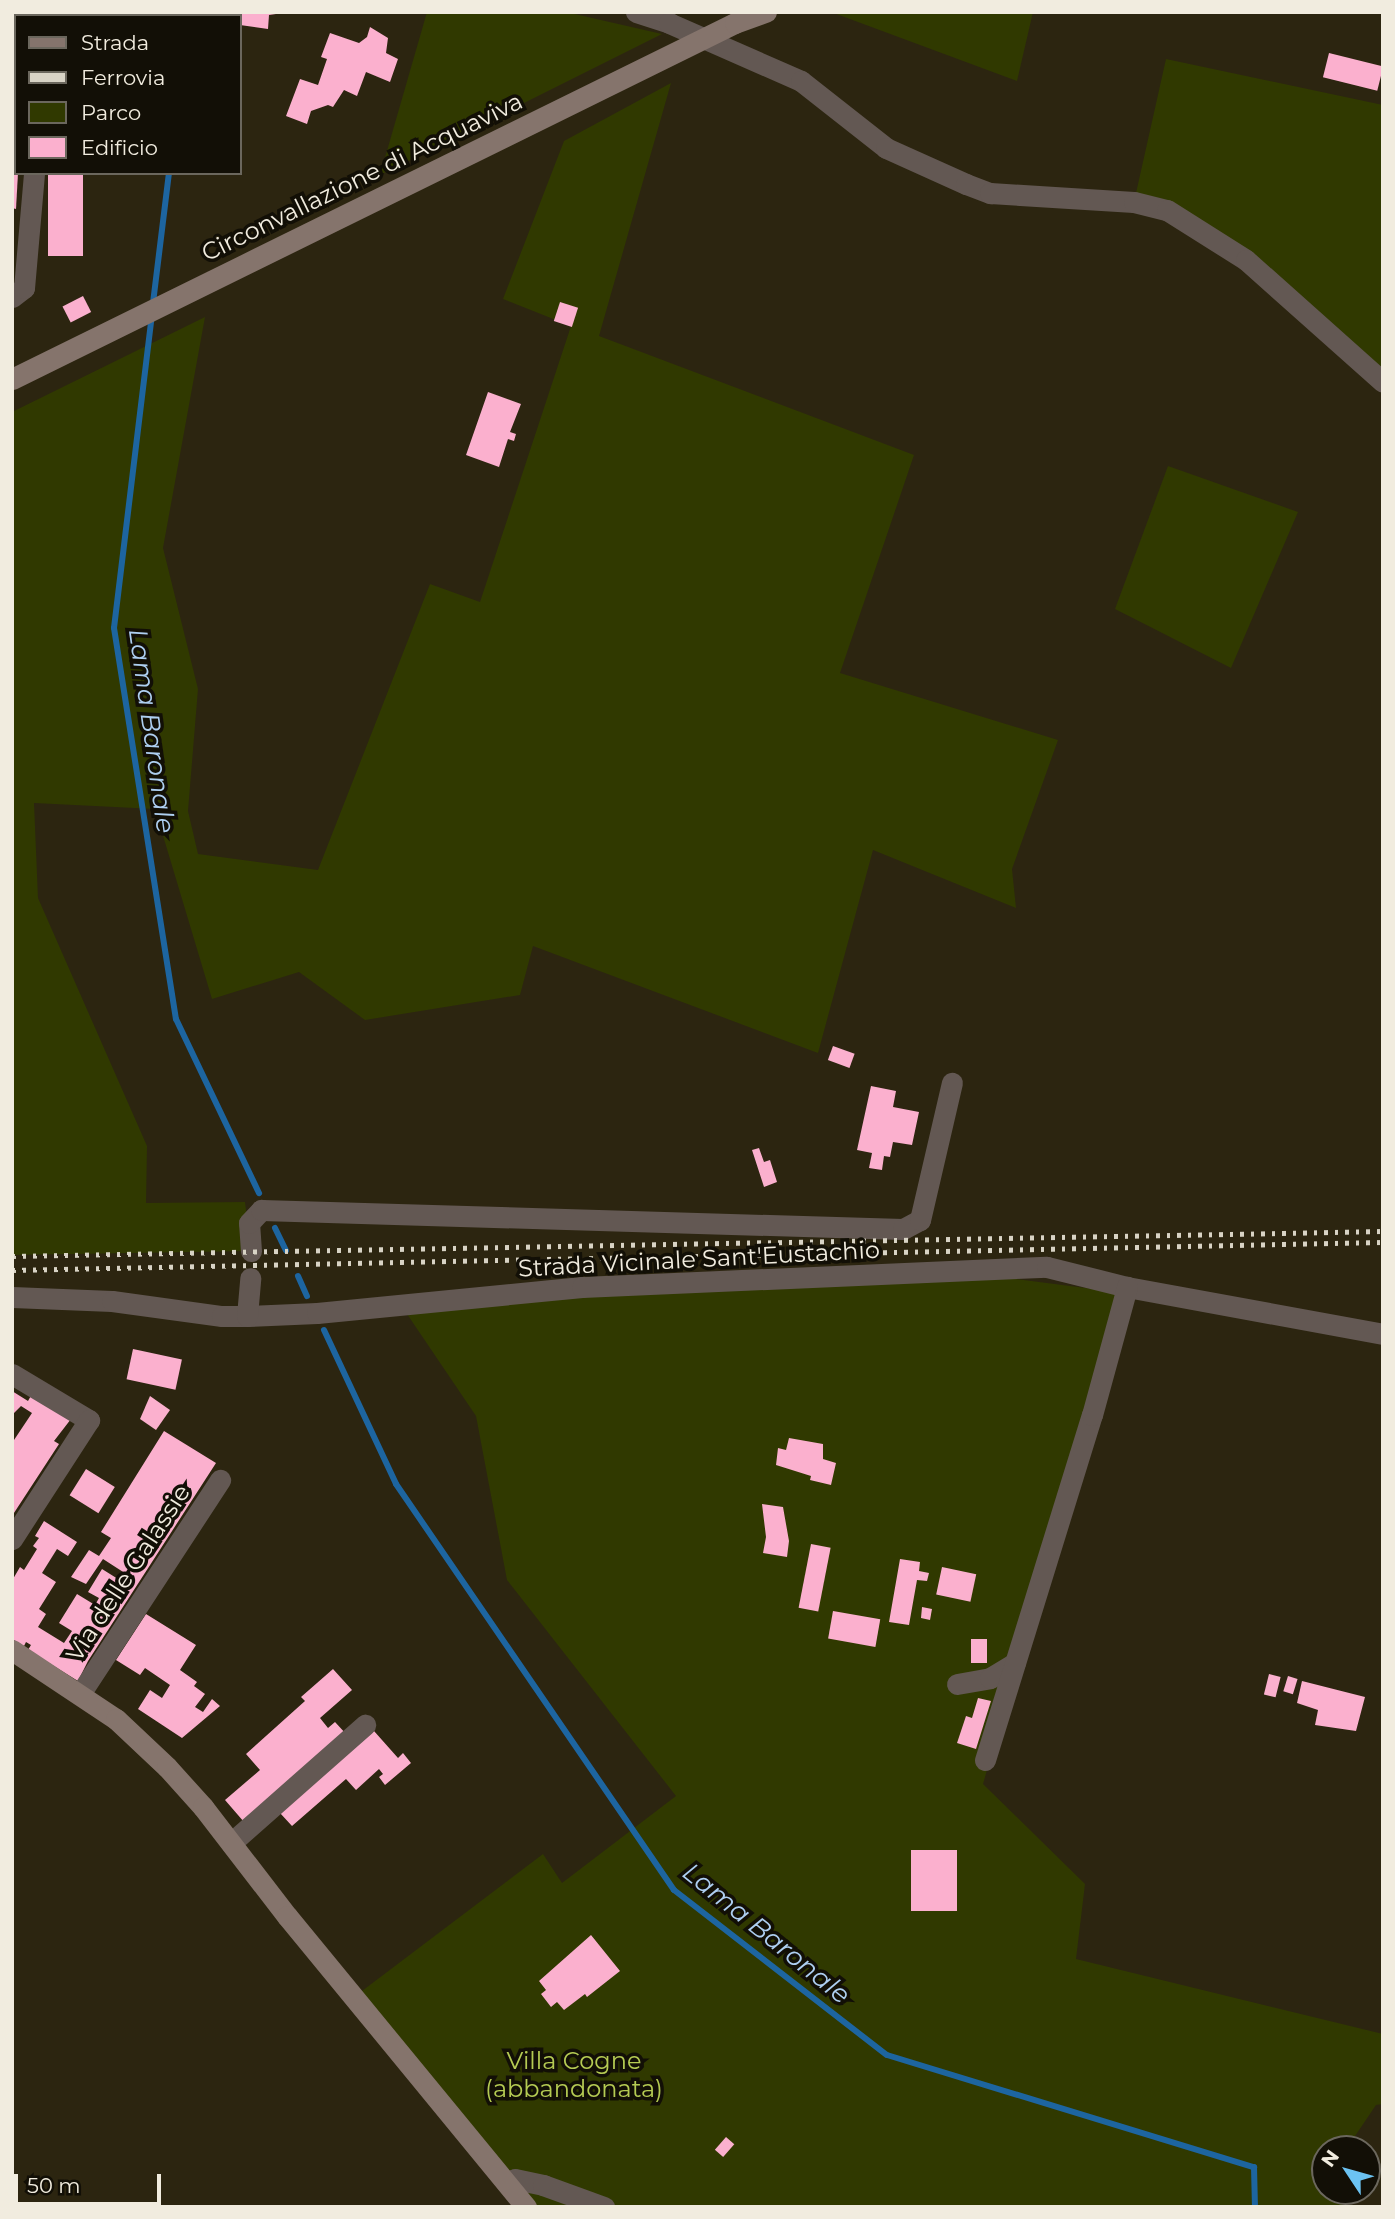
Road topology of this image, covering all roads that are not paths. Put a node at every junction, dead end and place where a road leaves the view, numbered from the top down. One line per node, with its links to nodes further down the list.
1 (636, 12): 4 (street)
2 (766, 12): 3 (main road, Circonvallazione di Acquaviva)
3 (742, 18): 4 (main road, Circonvallazione di Acquaviva)
4 (703, 38): 7 (main road, Circonvallazione di Acquaviva); 8 (street)
5 (34, 175): 6 (street)
6 (12, 297)
7 (12, 379)
8 (1383, 382)
9 (952, 1083): 10 (street)
10 (251, 1251)
11 (250, 1278): 14 (street)
12 (1127, 1287): 14 (street, Strada Vicinale Sant'Eustachio); 15 (street, Strada Vicinale Sant'Eustachio); 20 (street)
13 (12, 1297): 14 (street, Strada Vicinale Sant'Eustachio)
14 (247, 1315)
15 (1383, 1334)
16 (12, 1374): 18 (street)
17 (220, 1480): 22 (street, Via delle Galassie)
18 (12, 1539)
19 (12, 1650): 22 (main road)
20 (1015, 1663): 21 (street); 24 (street)
21 (957, 1684)
22 (80, 1694): 25 (main road)
23 (365, 1725): 25 (street)
24 (985, 1760)
25 (231, 1843): 26 (main road)
26 (506, 2182): 27 (main road); 28 (street)
27 (526, 2207)
28 (604, 2207)

